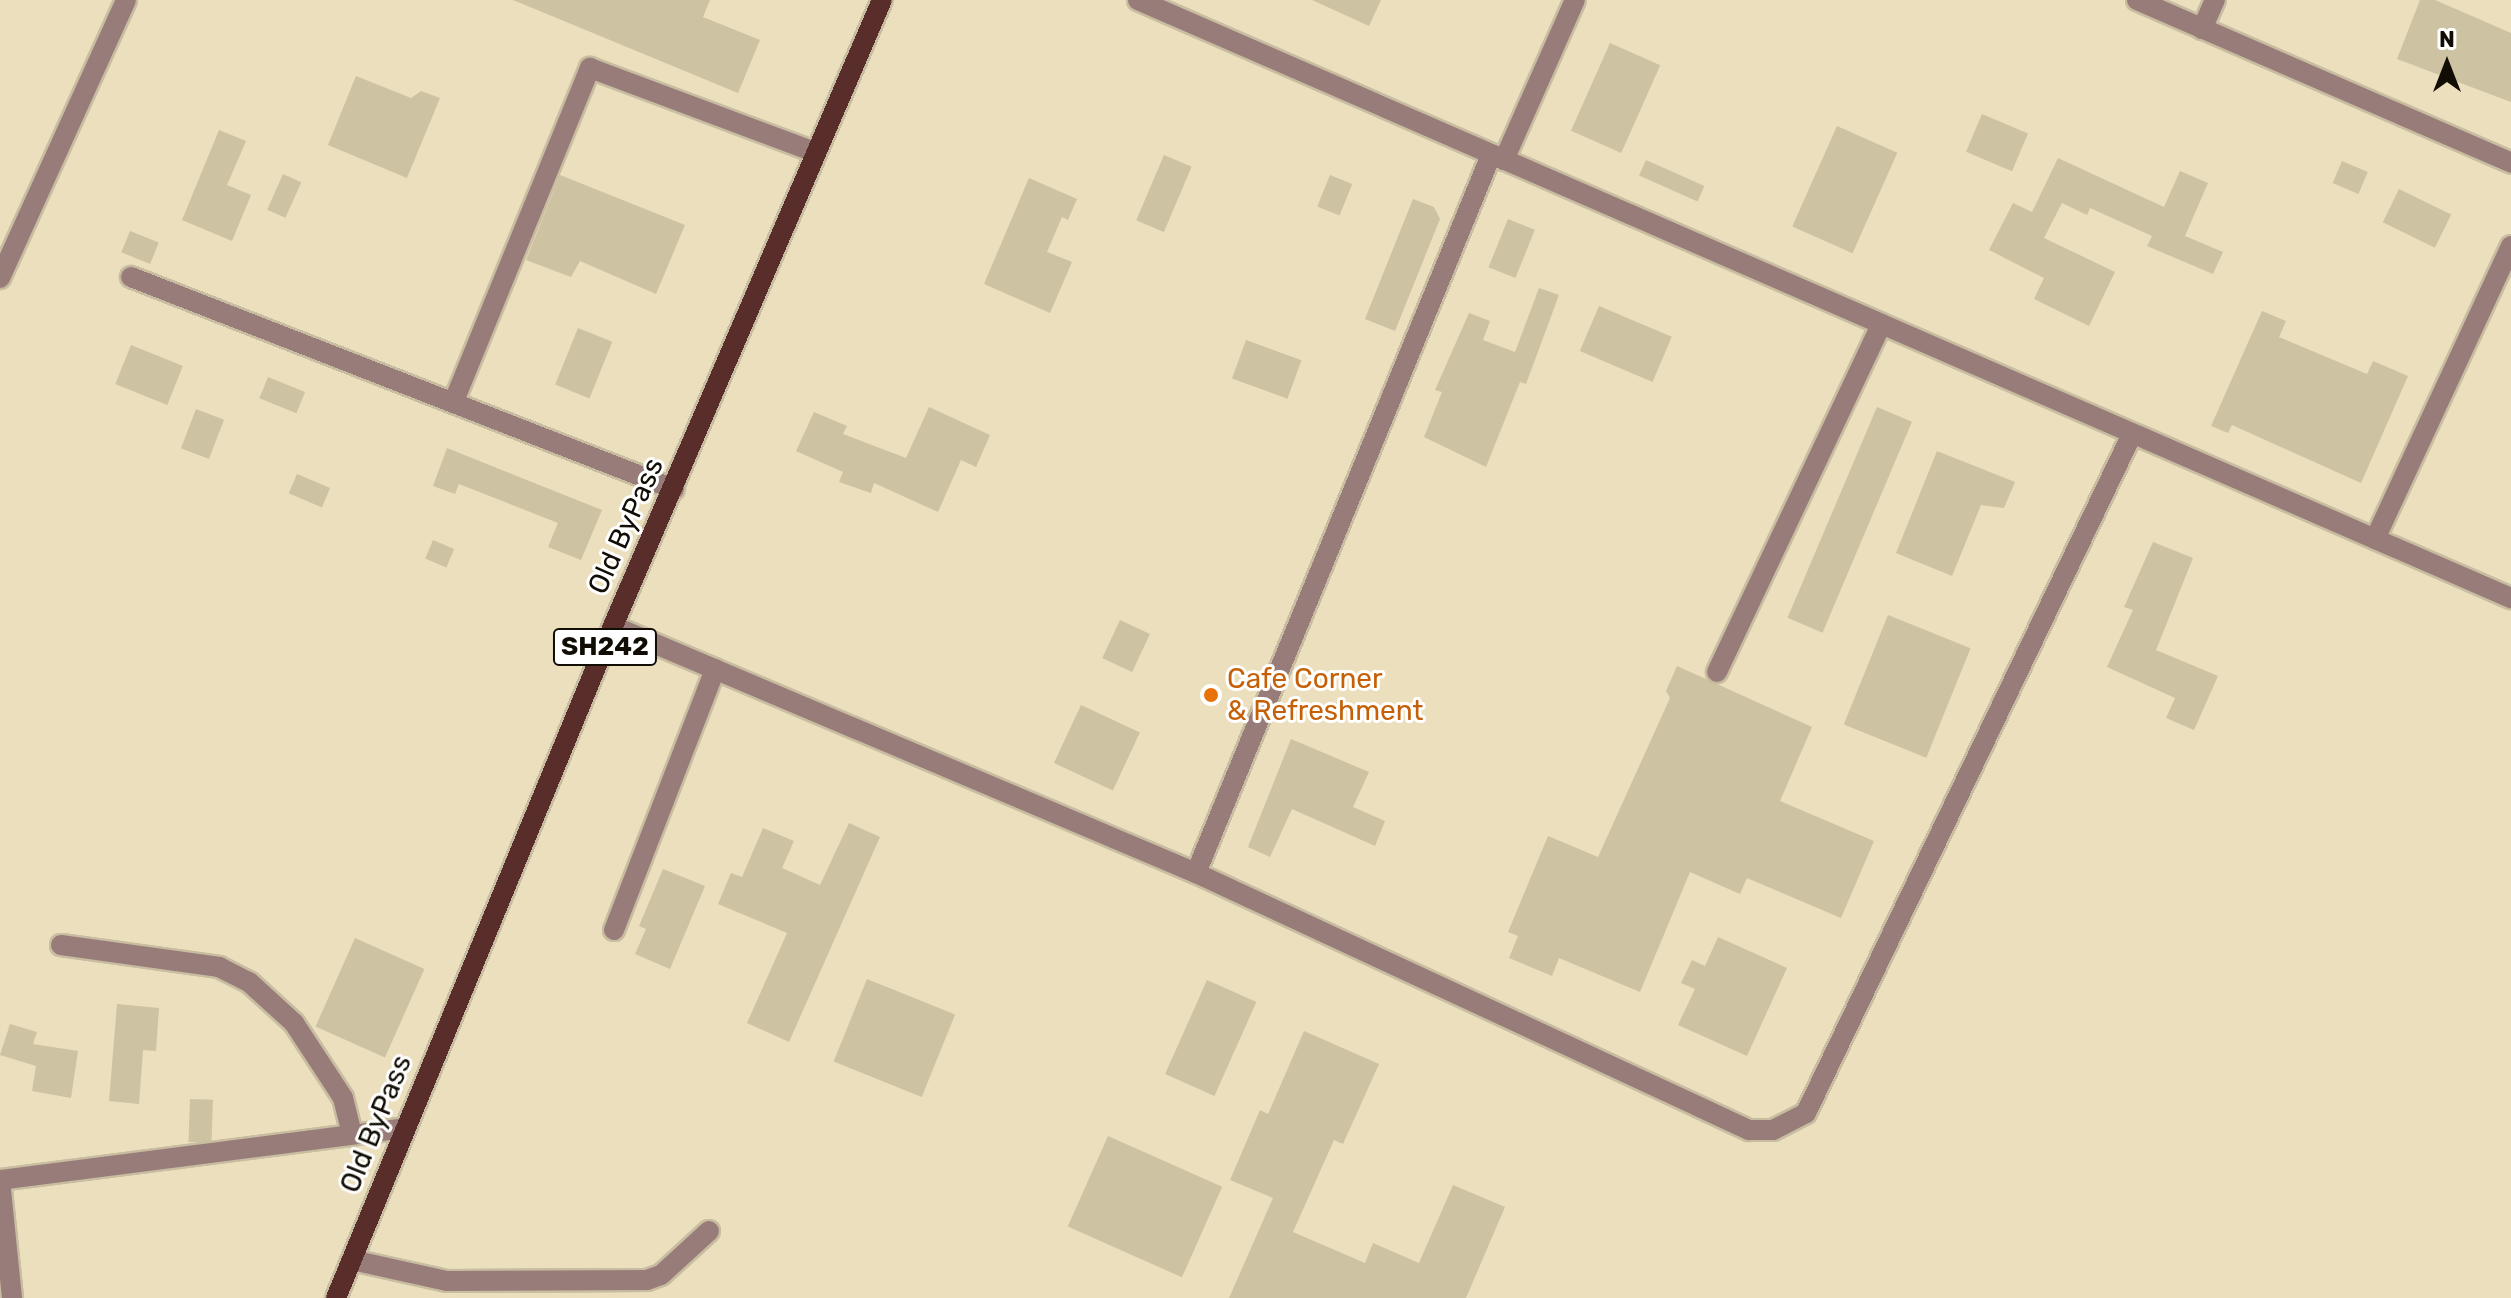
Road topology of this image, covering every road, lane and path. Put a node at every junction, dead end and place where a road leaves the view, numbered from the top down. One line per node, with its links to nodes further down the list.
1 (126, 0): 13 (street)
2 (882, 0): 8 (main road, Old ByPass / SH242)
3 (1138, 0): 9 (street)
4 (1575, 0): 9 (street)
5 (2137, 0): 7 (street)
6 (2215, 0): 7 (street)
7 (2202, 29): 10 (street)
8 (815, 152): 15 (street); 17 (main road, Old ByPass / SH242)
9 (1498, 158): 14 (street); 23 (street)
10 (2511, 163)
11 (2511, 246): 18 (street)
12 (131, 277): 15 (street)
13 (0, 278)
14 (1881, 325): 16 (street); 22 (street)
15 (454, 401): 17 (street)
16 (2132, 434): 18 (street); 23 (street)
17 (674, 489): 20 (main road, Old ByPass / SH242)
18 (2375, 539): 19 (street)
19 (2511, 598)
20 (613, 626): 21 (street); 26 (main road, Old ByPass / SH242)
21 (715, 669): 23 (street); 24 (street)
22 (1717, 672)
23 (1196, 873)
24 (614, 930)
25 (61, 945): 27 (street)
26 (405, 1128): 27 (street); 30 (main road, Old ByPass / SH242)
27 (352, 1134): 28 (street)
28 (0, 1180): 31 (street)
29 (709, 1231): 30 (street)
30 (352, 1260): 32 (main road, Old ByPass / SH242)
31 (12, 1298)
32 (336, 1298)

